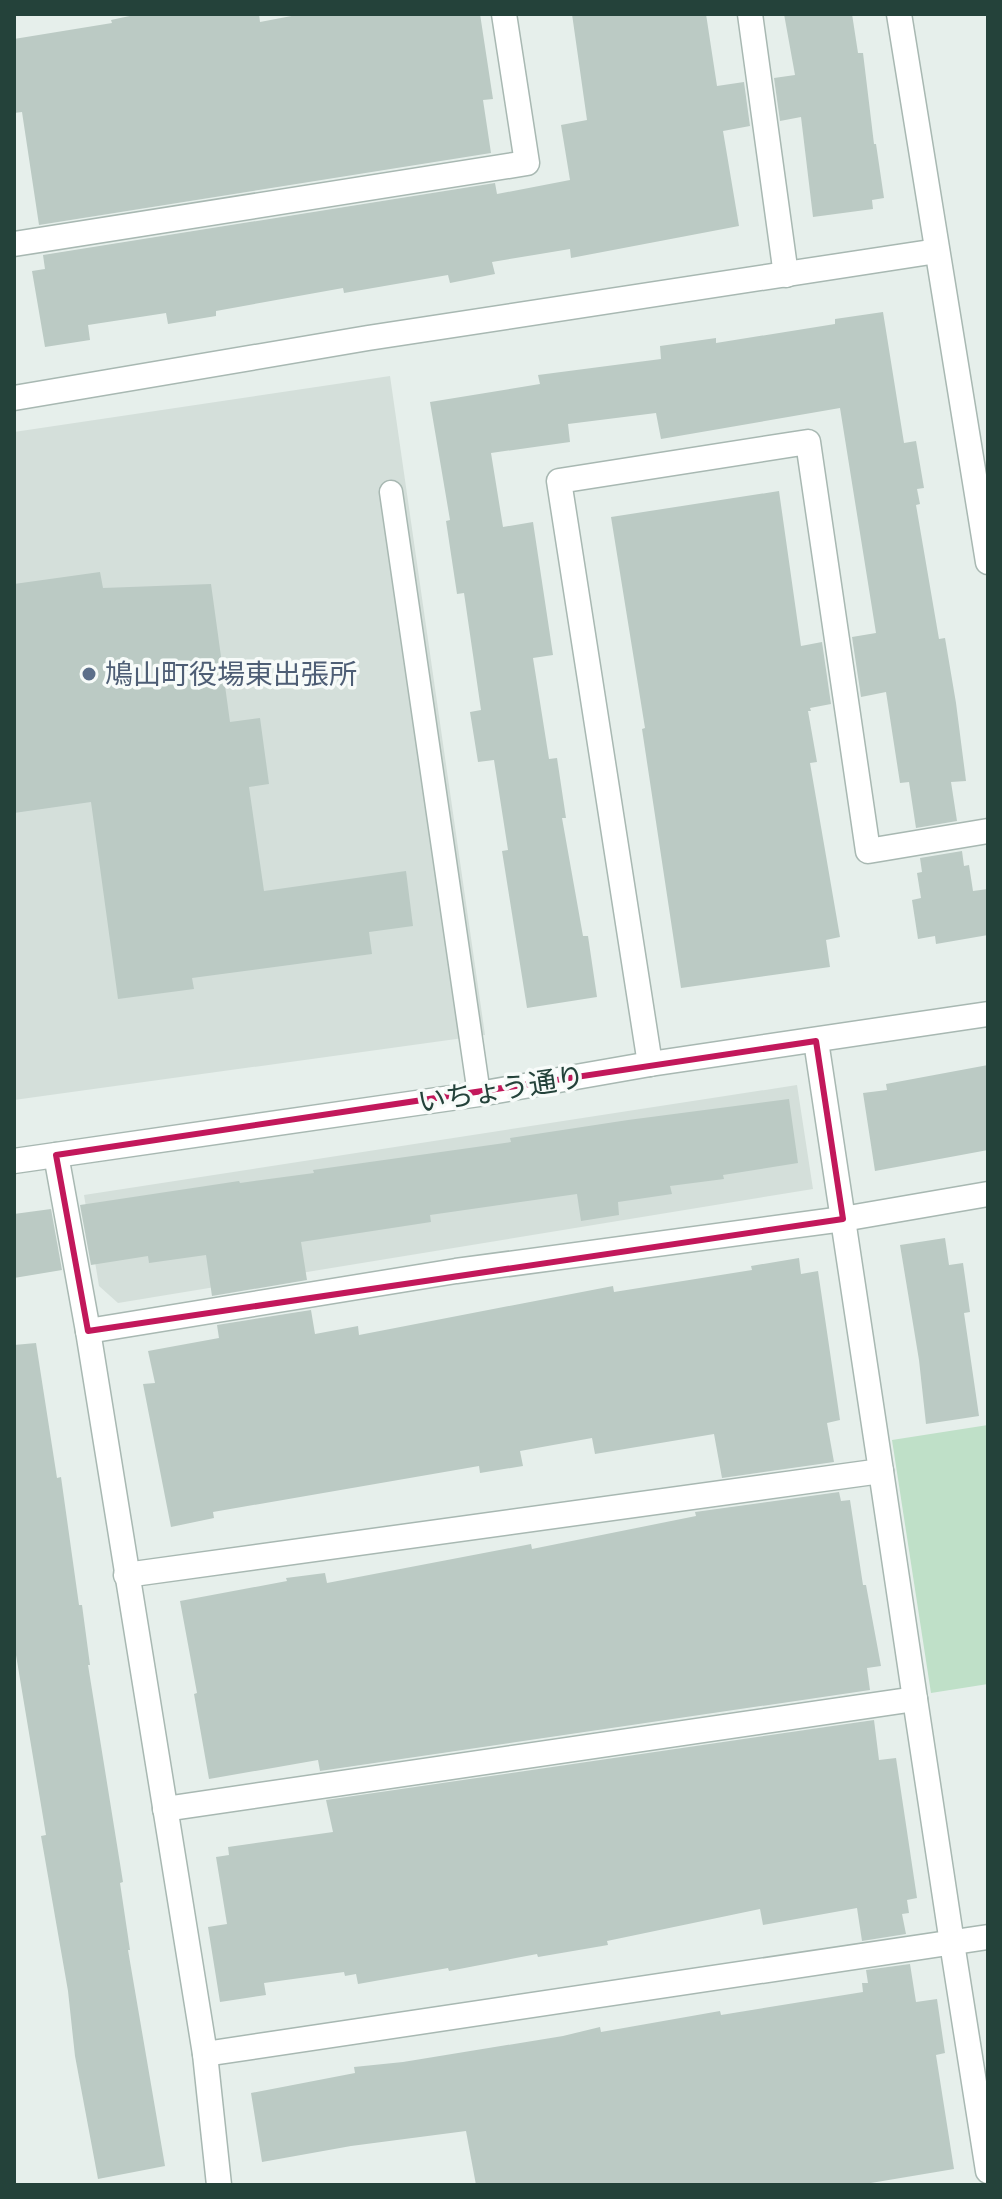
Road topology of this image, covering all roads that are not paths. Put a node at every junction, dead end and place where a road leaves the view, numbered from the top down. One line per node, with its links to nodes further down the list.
1 (504, 14): 4 (street)
2 (750, 14): 6 (street)
3 (899, 14): 5 (street)
4 (14, 244)
5 (937, 251): 6 (street); 9 (street)
6 (786, 275): 7 (street)
7 (14, 398)
8 (391, 492): 14 (lane)
9 (988, 562)
10 (988, 831): 13 (street)
11 (988, 1014): 12 (street, いちょう通り)
12 (816, 1041): 13 (street, いちょう通り); 18 (street)
13 (650, 1064): 14 (street, いちょう通り)
14 (479, 1094): 15 (street, いちょう通り)
15 (56, 1155): 16 (street, いちょう通り); 19 (street)
16 (14, 1161)
17 (988, 1194): 18 (street)
18 (843, 1219): 19 (street); 20 (street)
19 (88, 1331): 21 (street)
20 (881, 1471): 21 (street); 22 (street)
21 (126, 1575): 23 (street)
22 (915, 1699): 23 (street); 25 (street)
23 (165, 1809): 26 (street)
24 (988, 1937): 25 (street)
25 (952, 1943): 26 (street); 27 (street)
26 (205, 2054): 28 (street)
27 (988, 2171)
28 (219, 2185)

